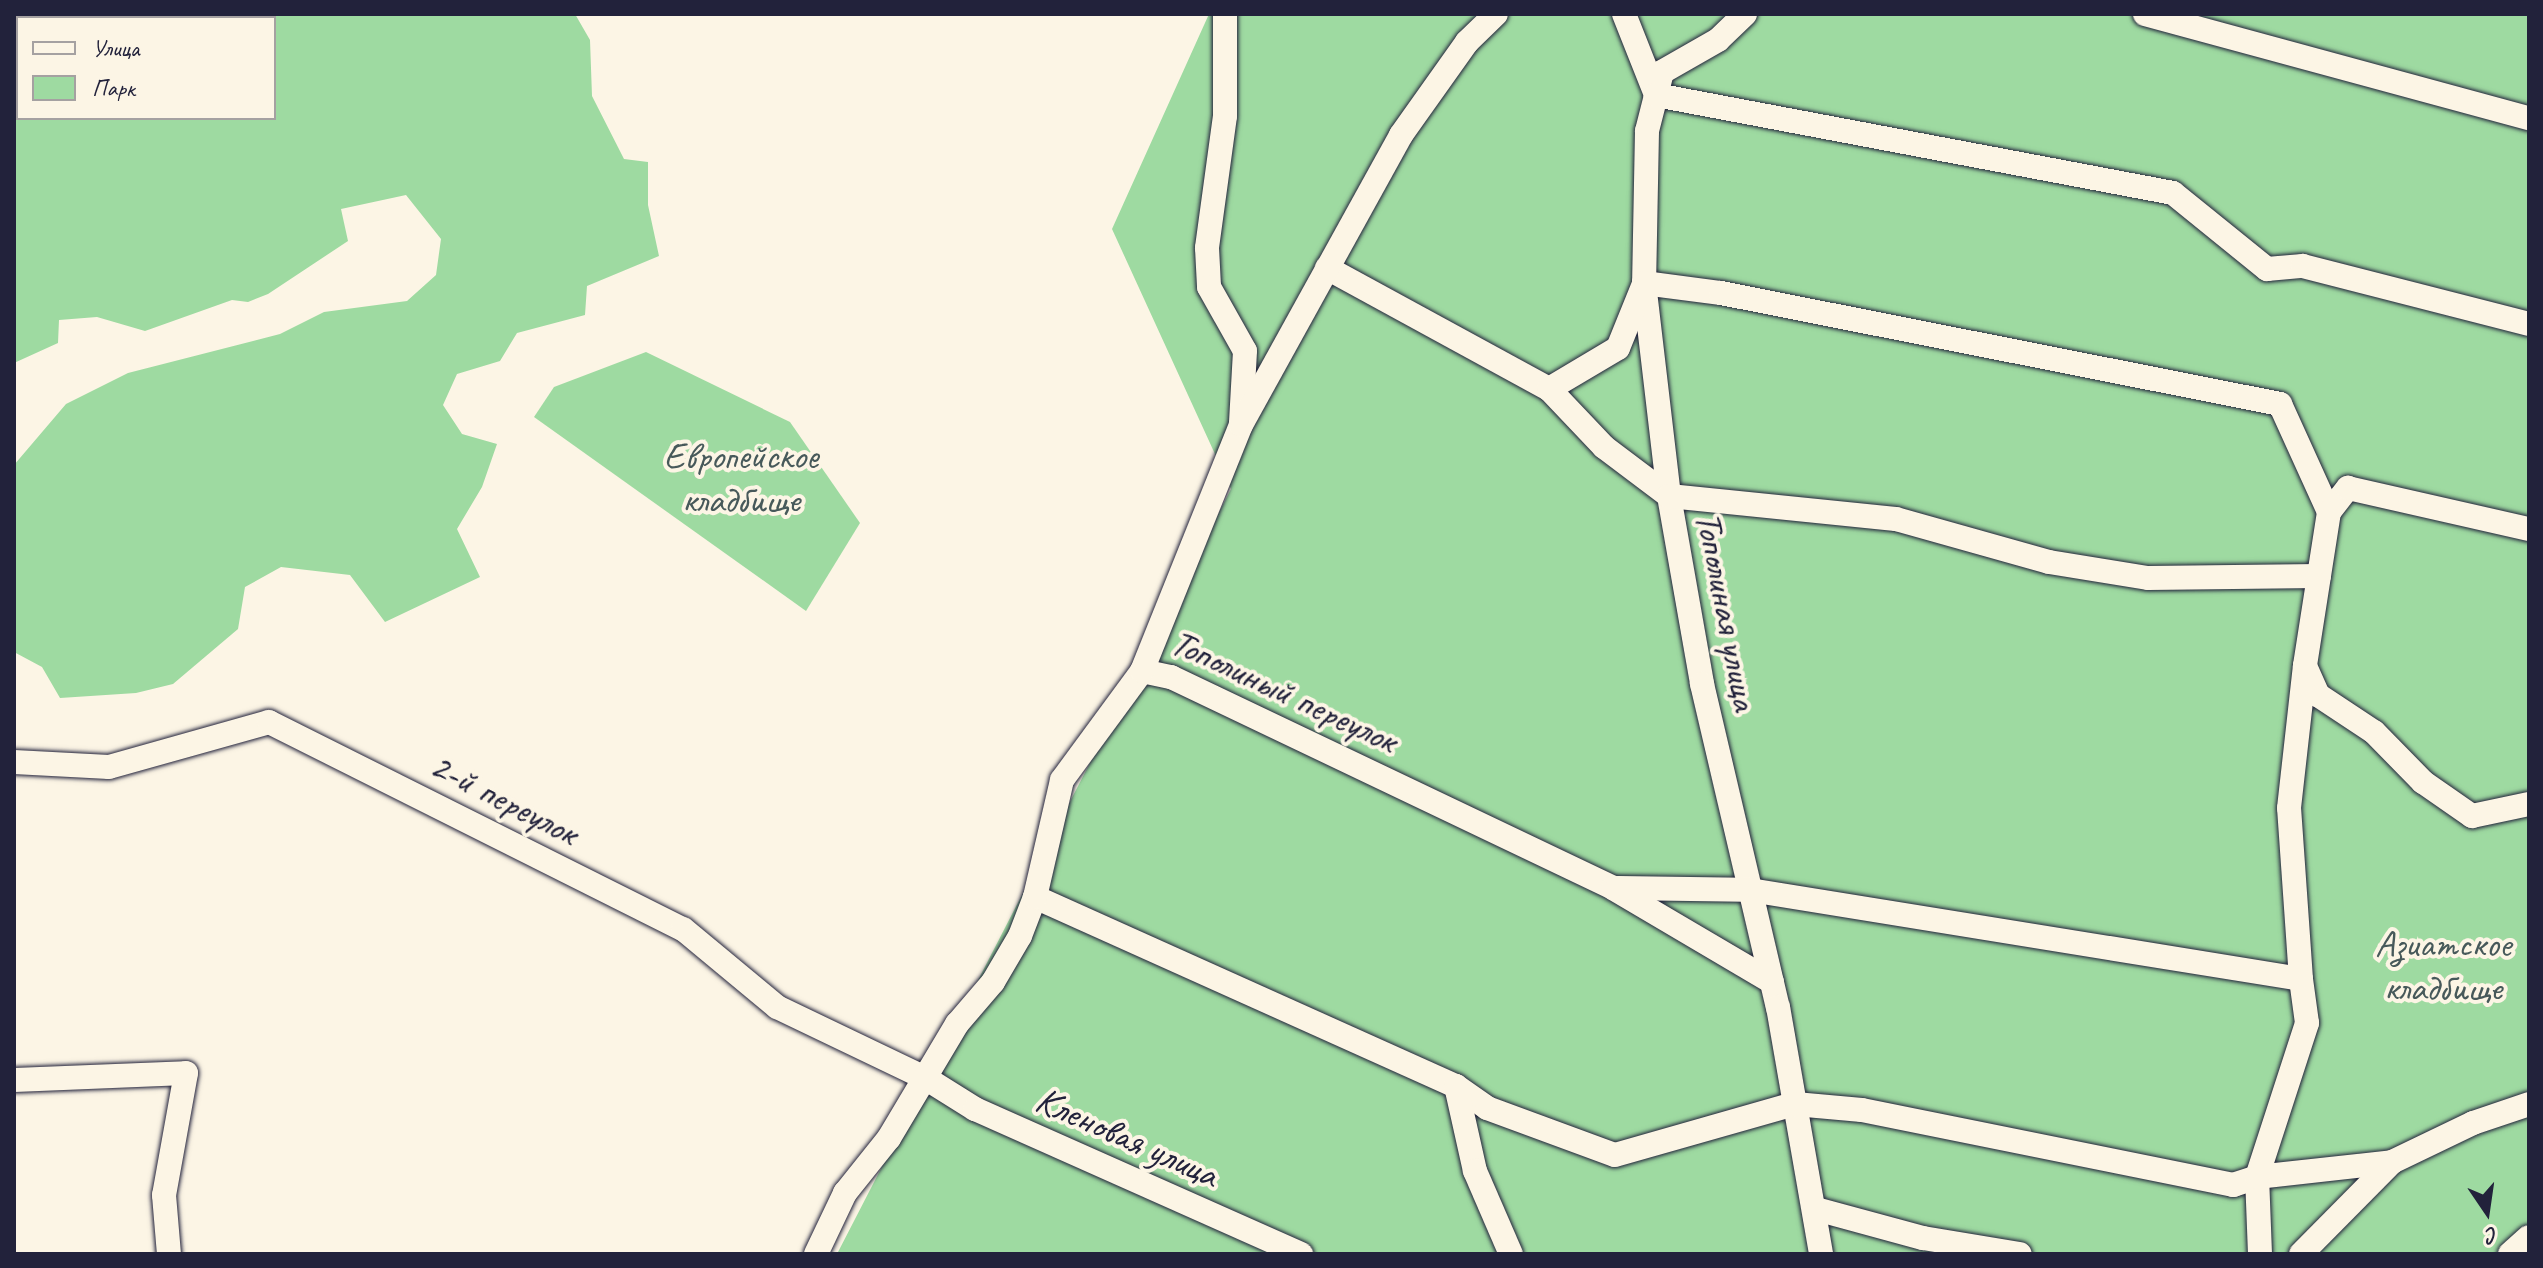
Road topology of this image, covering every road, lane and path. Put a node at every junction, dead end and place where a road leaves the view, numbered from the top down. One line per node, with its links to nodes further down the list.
1 (1225, 14): 12 (street)
2 (1496, 14): 8 (street, Тополиный переулок)
3 (1624, 14): 6 (street)
4 (1745, 14): 6 (street, Тополиная улица)
5 (2145, 14): 7 (street)
6 (1656, 95): 9 (street, Тополиная улица); 10 (street)
7 (2529, 118)
8 (1327, 268): 11 (street); 12 (street, Тополиный переулок)
9 (1644, 283): 11 (street); 13 (street, Тополиная улица); 14 (street)
10 (2529, 324)
11 (1549, 389): 13 (street)
12 (1241, 425): 18 (street, Тополиный переулок)
13 (1669, 496): 16 (street); 22 (street, Тополиная улица)
14 (2329, 512): 15 (street); 16 (street)
15 (2529, 529)
16 (2319, 576): 17 (street)
17 (2305, 666): 20 (street); 24 (street)
18 (1142, 671): 21 (street, Тополиный переулок); 23 (street)
19 (14, 762): 26 (street, 2-й переулок)
20 (2529, 804)
21 (1613, 888): 22 (street, Тополиный переулок); 25 (street, Тополиный переулок)
22 (1750, 890): 24 (street, Тополиный переулок); 25 (street, Тополиная улица)
23 (1035, 897): 26 (street); 28 (street)
24 (2301, 979): 32 (street)
25 (1772, 982): 29 (street, Тополиная улица)
26 (927, 1079): 36 (street); 37 (street, Кленовая улица)
27 (14, 1080): 35 (street)
28 (1456, 1086): 29 (street); 38 (street)
29 (1793, 1104): 32 (street); 33 (street, Тополиная улица)
30 (2529, 1104): 31 (street)
31 (2392, 1162): 32 (street); 42 (street)
32 (2257, 1177): 41 (street)
33 (1816, 1209): 39 (street, Тополиная улица); 40 (street)
34 (2529, 1237): 43 (street)
35 (169, 1254)
36 (816, 1254)
37 (1301, 1254)
38 (1511, 1254)
39 (1821, 1254)
40 (2020, 1254)
41 (2260, 1254)
42 (2301, 1254)
43 (2510, 1254)

